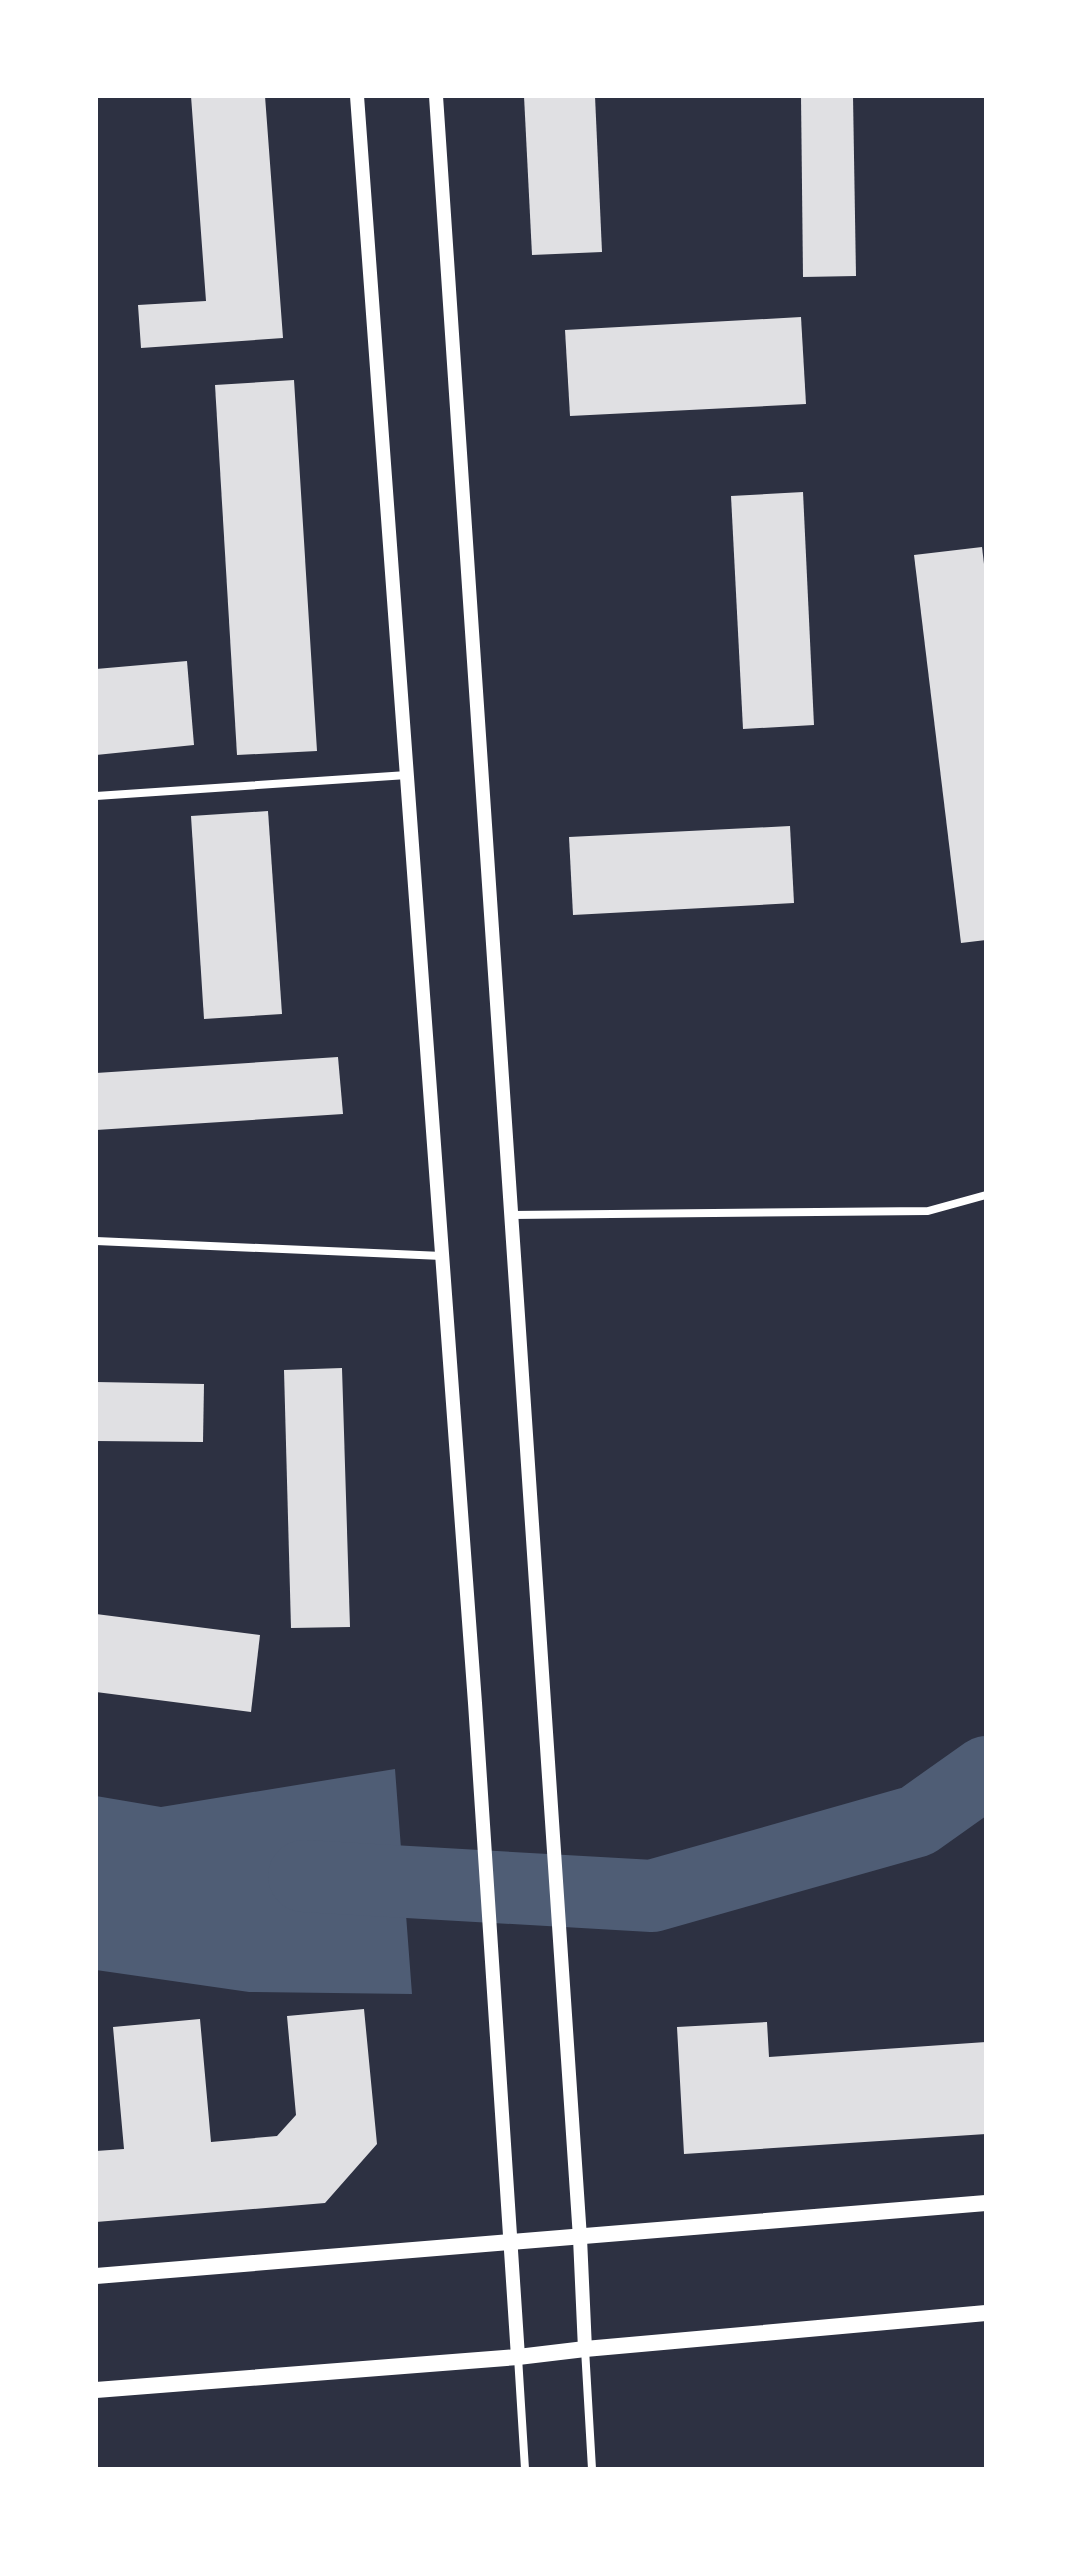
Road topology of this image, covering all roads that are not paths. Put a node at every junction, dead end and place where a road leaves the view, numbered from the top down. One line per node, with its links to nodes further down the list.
1 (357, 96): 3 (street)
2 (436, 96): 6 (street)
3 (407, 775): 4 (street); 8 (street)
4 (96, 796)
5 (986, 1195): 6 (street)
6 (511, 1215): 10 (street)
7 (96, 1241): 8 (street)
8 (442, 1256): 11 (street)
9 (986, 2203): 10 (main road)
10 (580, 2238): 11 (main road); 14 (street)
11 (512, 2241): 12 (main road); 15 (street)
12 (96, 2276)
13 (986, 2313): 14 (main road)
14 (585, 2349): 15 (main road); 18 (street)
15 (518, 2357): 16 (main road); 17 (street)
16 (96, 2390)
17 (525, 2469)
18 (592, 2469)

